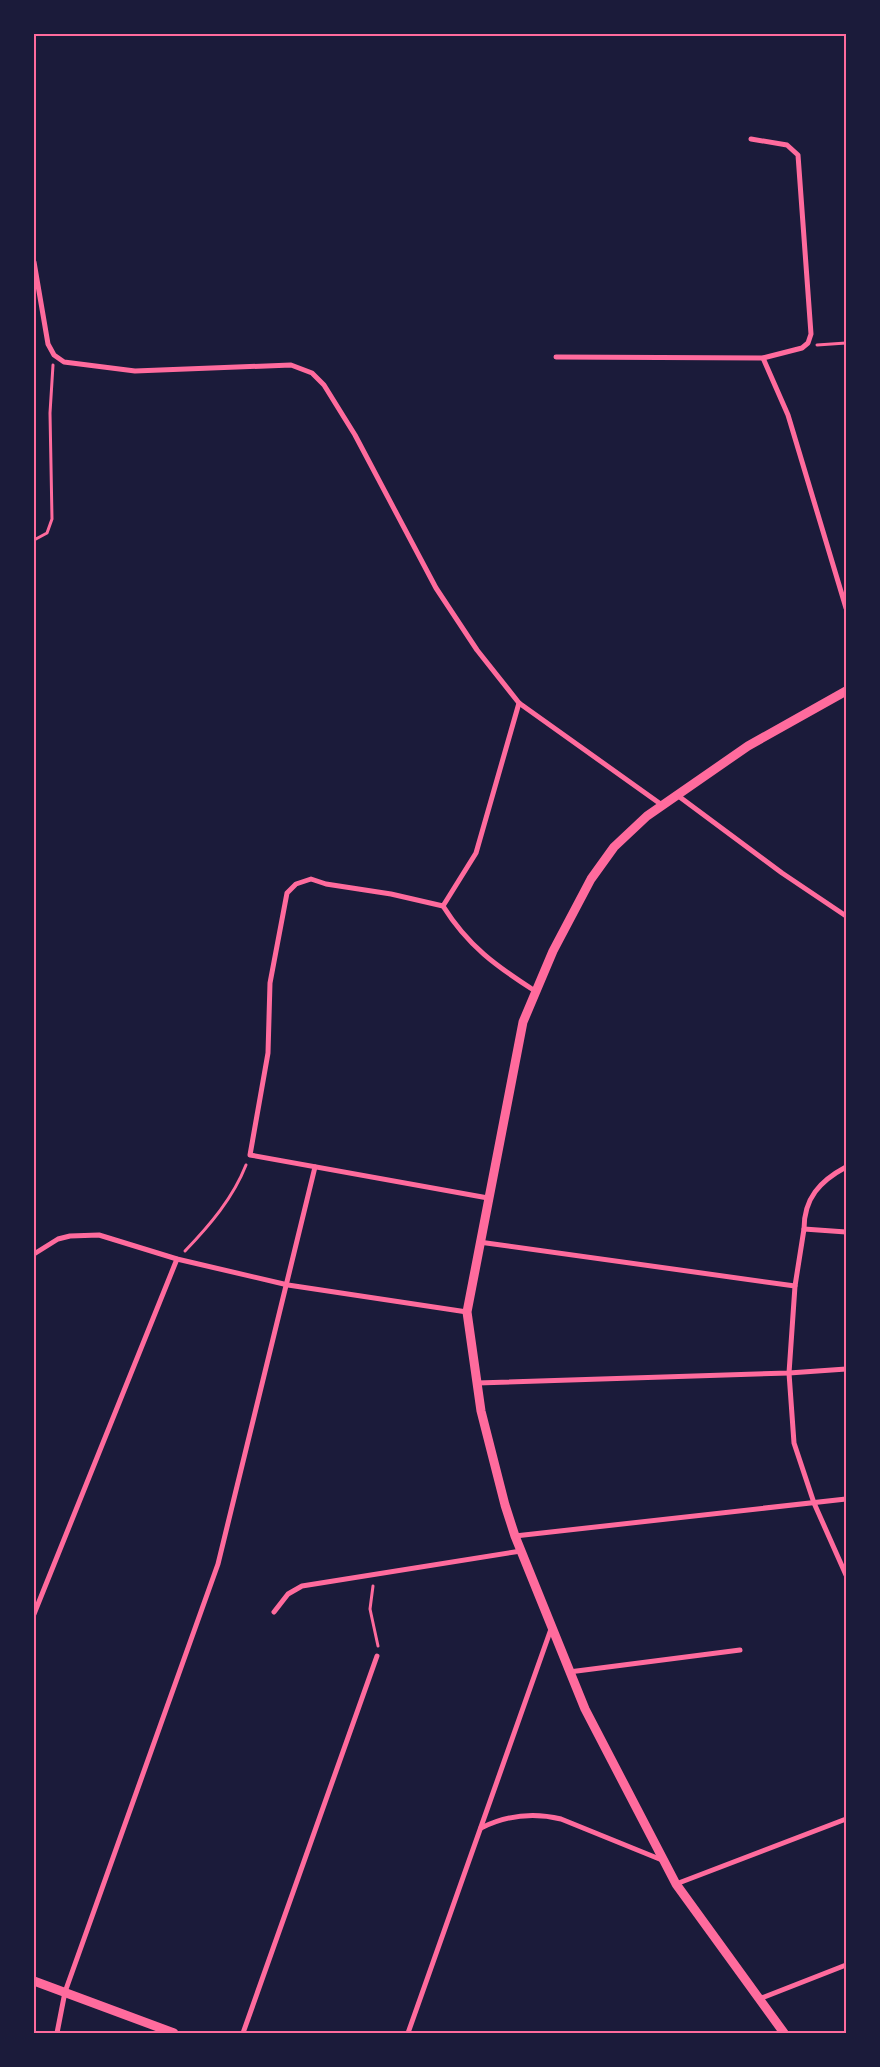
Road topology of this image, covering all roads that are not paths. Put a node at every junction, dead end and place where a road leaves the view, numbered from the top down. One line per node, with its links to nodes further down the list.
1 (751, 139): 4 (street)
2 (34, 262): 7 (street)
3 (556, 357): 4 (street)
4 (763, 358): 5 (street)
5 (846, 608)
6 (846, 691): 8 (street)
7 (519, 703): 9 (street); 10 (street)
8 (676, 795): 9 (street); 11 (street)
9 (662, 805): 12 (street)
10 (443, 906): 12 (street); 13 (street)
11 (846, 916)
12 (535, 991): 15 (street)
13 (314, 1166): 15 (street); 21 (street)
14 (846, 1167): 16 (street)
15 (488, 1198): 18 (street)
16 (804, 1229): 17 (street); 22 (street)
17 (846, 1232)
18 (479, 1242): 22 (street); 23 (street)
19 (34, 1254): 20 (street)
20 (177, 1259): 21 (street); 33 (street)
21 (288, 1285): 23 (street); 44 (street)
22 (795, 1286): 25 (street)
23 (467, 1312): 26 (street)
24 (846, 1369): 25 (street)
25 (789, 1373): 26 (street); 28 (street)
26 (477, 1383): 29 (street)
27 (846, 1499): 28 (street)
28 (814, 1503): 29 (street); 31 (street)
29 (515, 1536): 30 (street)
30 (521, 1551): 32 (street); 34 (street)
31 (846, 1575)
32 (274, 1612)
33 (34, 1614)
34 (552, 1628): 37 (street); 39 (street)
35 (740, 1650): 37 (street)
36 (377, 1656): 48 (street)
37 (570, 1672): 40 (street)
38 (846, 1819): 41 (street)
39 (481, 1828): 40 (street); 49 (street)
40 (664, 1861): 41 (street)
41 (676, 1884): 45 (street)
42 (846, 1965): 45 (street)
43 (34, 1981): 44 (street)
44 (65, 1992): 46 (street); 47 (street)
45 (758, 1999): 50 (street)
46 (58, 2033)
47 (174, 2033)
48 (243, 2033)
49 (408, 2033)
50 (784, 2033)

